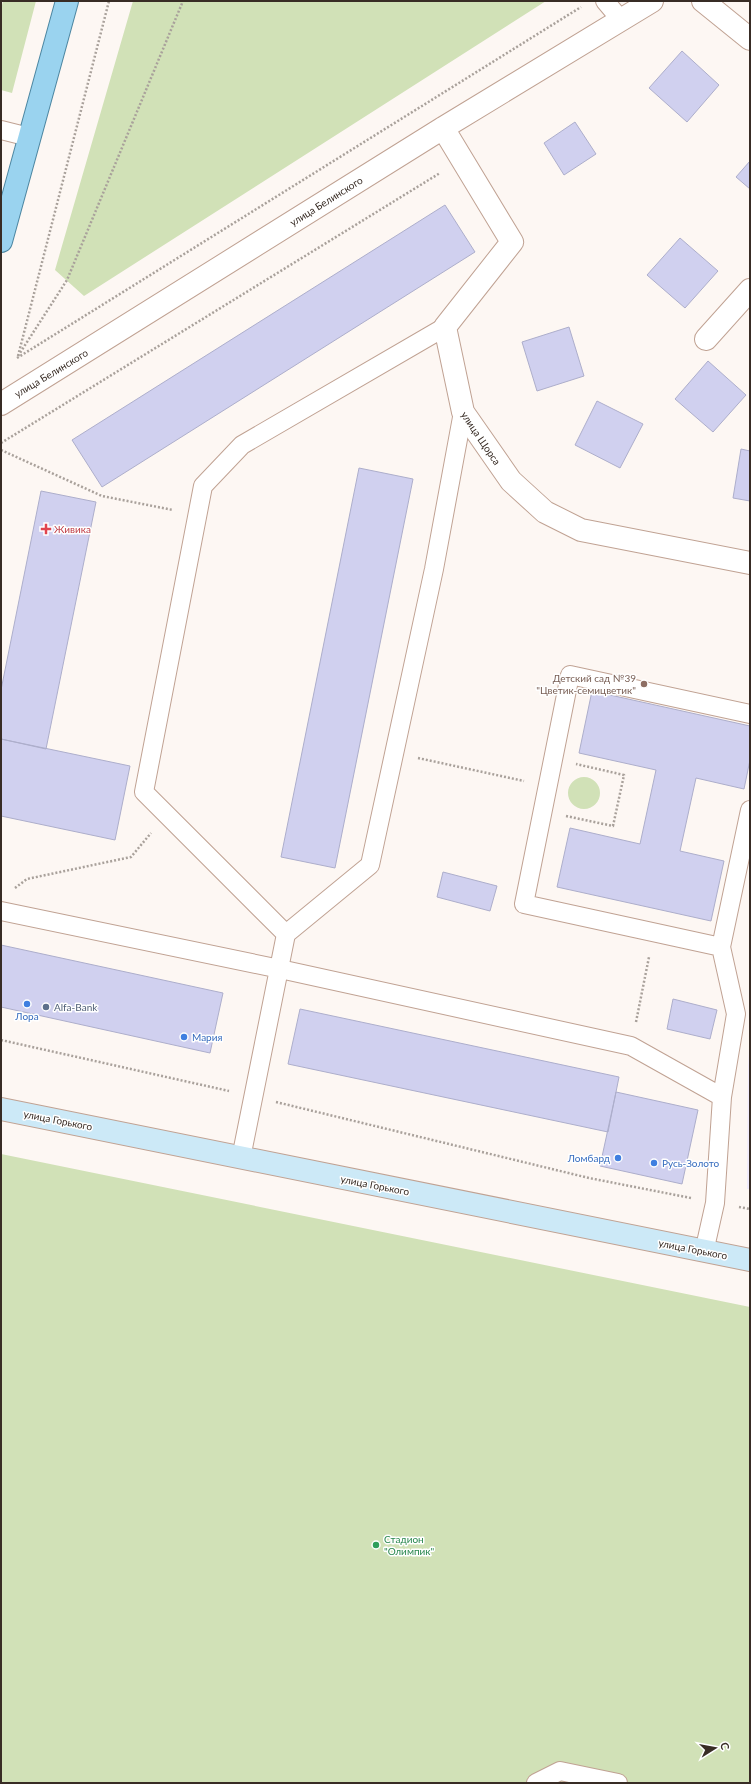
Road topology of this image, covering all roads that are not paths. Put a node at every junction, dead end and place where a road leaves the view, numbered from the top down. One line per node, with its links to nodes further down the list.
1 (66, 1): 9 (main road)
2 (605, 1): 5 (lane)
3 (652, 1): 5 (street, улица Белинского)
4 (703, 1): 6 (street)
5 (621, 20): 7 (street, улица Белинского)
6 (750, 39)
7 (443, 128): 12 (street); 14 (street, улица Белинского)
8 (1, 130): 9 (lane)
9 (29, 137): 10 (main road)
10 (1, 241)
11 (750, 290): 13 (street)
12 (445, 327): 15 (street, улица Щорса); 21 (lane)
13 (706, 339)
14 (1, 404)
15 (463, 412): 16 (street, улица Щорса); 21 (lane)
16 (750, 563)
17 (750, 714): 22 (lane)
18 (750, 810): 19 (lane)
19 (742, 886): 22 (lane)
20 (1, 911): 23 (lane)
21 (286, 934): 23 (lane)
22 (721, 947): 24 (lane)
23 (280, 969): 24 (lane); 26 (lane)
24 (722, 1097): 27 (lane)
25 (1, 1109): 26 (street, улица Горького)
26 (241, 1158): 27 (street, улица Горького)
27 (704, 1252): 28 (street, улица Горького)
28 (750, 1260)
29 (536, 1783): 30 (lane)
30 (618, 1783)

